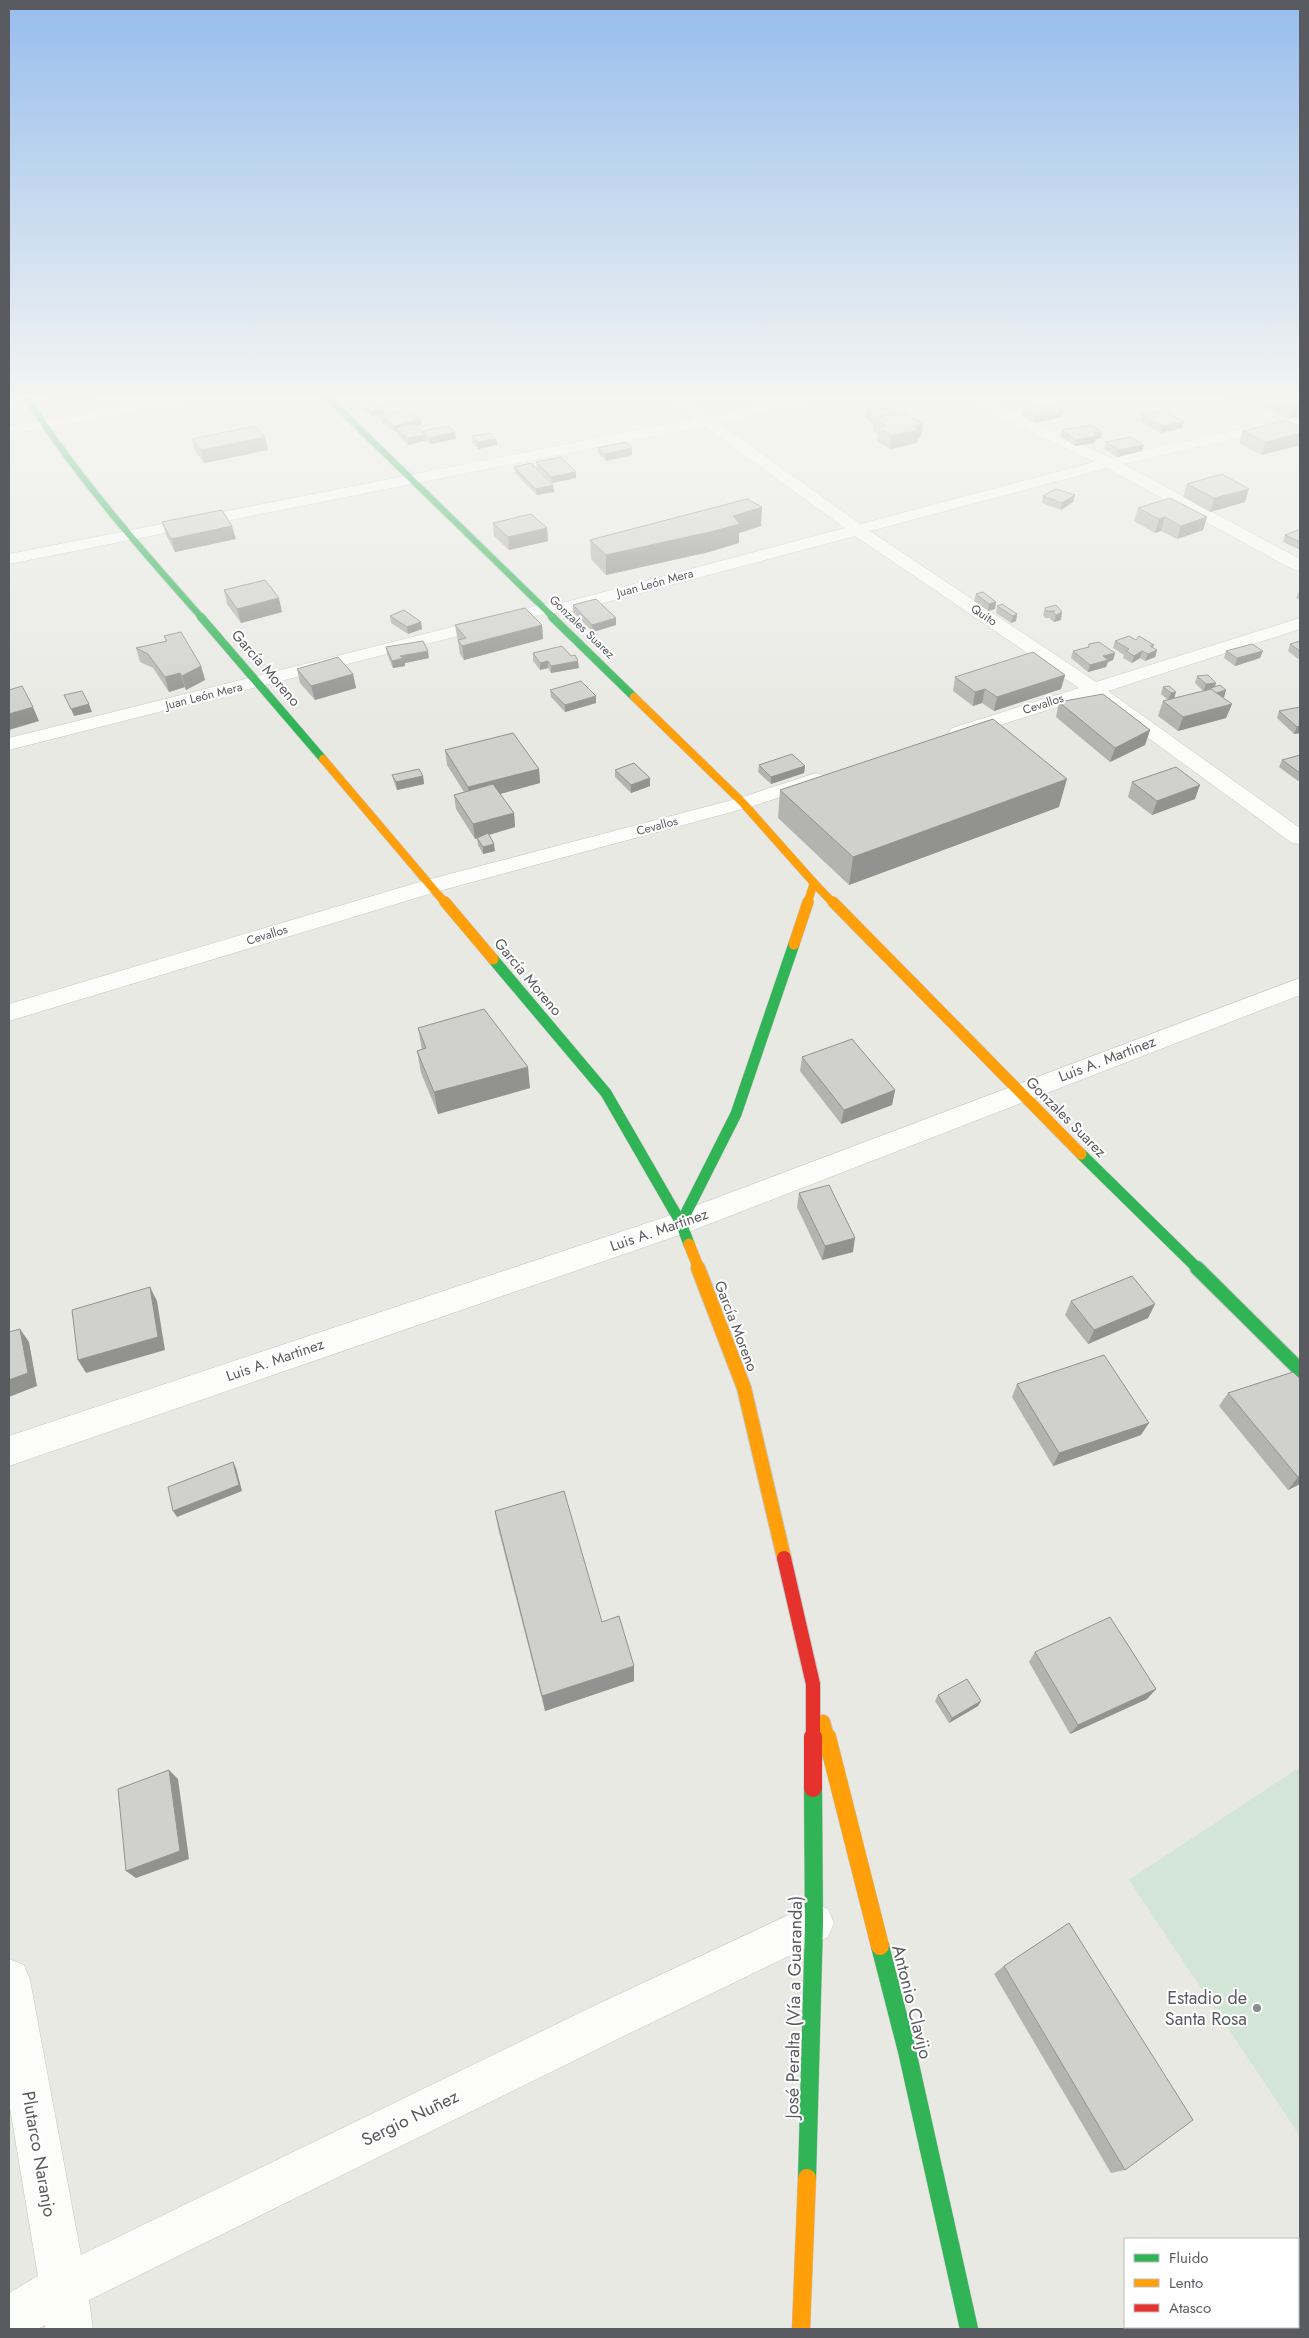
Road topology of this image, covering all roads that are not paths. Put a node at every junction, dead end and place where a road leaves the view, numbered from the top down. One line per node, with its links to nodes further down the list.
1 (103, 504): 8 (main road, García Moreno)
2 (287, 504): 8 (street)
3 (437, 504): 11 (main road, Gonzales Suarez)
4 (822, 504): 7 (street, Quito)
5 (951, 504): 7 (street, Juan León Mera)
6 (1185, 504): 10 (street)
7 (856, 529): 11 (street, Juan León Mera); 14 (street, Quito)
8 (127, 535): 9 (street); 13 (main road, García Moreno)
9 (9, 559)
10 (1300, 566)
11 (544, 609): 13 (street, Juan León Mera); 18 (main road, Gonzales Suarez)
12 (1300, 623): 14 (street, Cevallos)
13 (259, 683): 16 (street, Juan León Mera); 21 (main road, García Moreno)
14 (1092, 688): 15 (street, Cevallos); 19 (street, Quito)
15 (941, 738)
16 (9, 744)
17 (837, 772): 18 (street, Cevallos)
18 (743, 803): 20 (main road, Gonzales Suarez); 21 (street, Cevallos)
19 (1300, 838)
20 (814, 883): 24 (main road, Gonzales Suarez); 25 (main road)
21 (431, 886): 23 (street, Cevallos); 25 (main road, García Moreno)
22 (1300, 986): 24 (street, Luis A. Martinez)
23 (9, 1013)
24 (1020, 1092): 25 (street, Luis A. Martinez); 26 (main road, Gonzales Suarez)
25 (681, 1223): 27 (street, Luis A. Martinez); 28 (main road, García Moreno)
26 (1300, 1370)
27 (9, 1451)
28 (813, 1684): 29 (main road, José Peralta (Vía a Guaranda)); 34 (main road, Antonio Clavijo)
29 (814, 1923): 31 (street, Sergio Nuñez); 33 (main road, José Peralta (Vía a Guaranda))
30 (9, 1980): 31 (street, Plutarco Naranjo)
31 (66, 2309): 32 (street, Sergio Nuñez)
32 (9, 2319)
33 (801, 2329)
34 (969, 2329)

